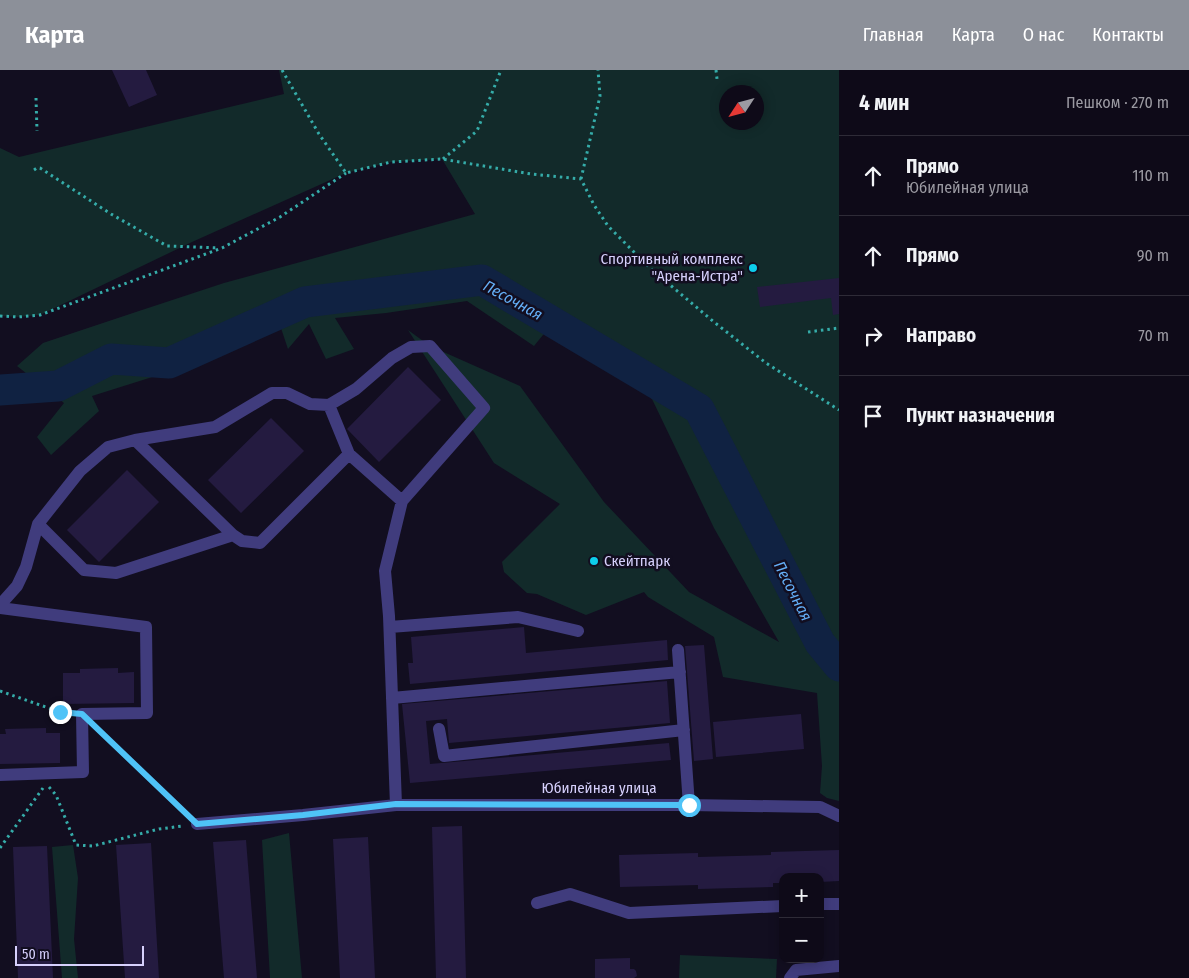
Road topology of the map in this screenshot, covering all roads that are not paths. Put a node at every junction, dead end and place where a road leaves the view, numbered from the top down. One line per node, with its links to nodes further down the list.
1 (329, 405): 2 (street); 3 (street); 4 (street)
2 (135, 440): 5 (street); 6 (street)
3 (350, 454): 4 (street); 6 (street)
4 (402, 501): 8 (street)
5 (38, 524): 6 (street); 7 (street)
6 (233, 535)
7 (0, 607): 15 (street)
8 (390, 627): 9 (street); 12 (street)
9 (578, 631)
10 (678, 650): 11 (street)
11 (680, 672): 12 (street); 14 (street)
12 (392, 698): 16 (street)
13 (440, 729): 14 (street)
14 (684, 730): 17 (street)
15 (0, 775)
16 (396, 804): 17 (street, Юбилейная улица); 19 (street, Юбилейная улица)
17 (689, 805): 18 (street, Юбилейная улица)
18 (839, 816)
19 (197, 824)
20 (537, 903): 23 (street)
21 (824, 904): 22 (street)
22 (839, 904)
23 (779, 906)
24 (839, 966): 25 (street)
25 (790, 978)

